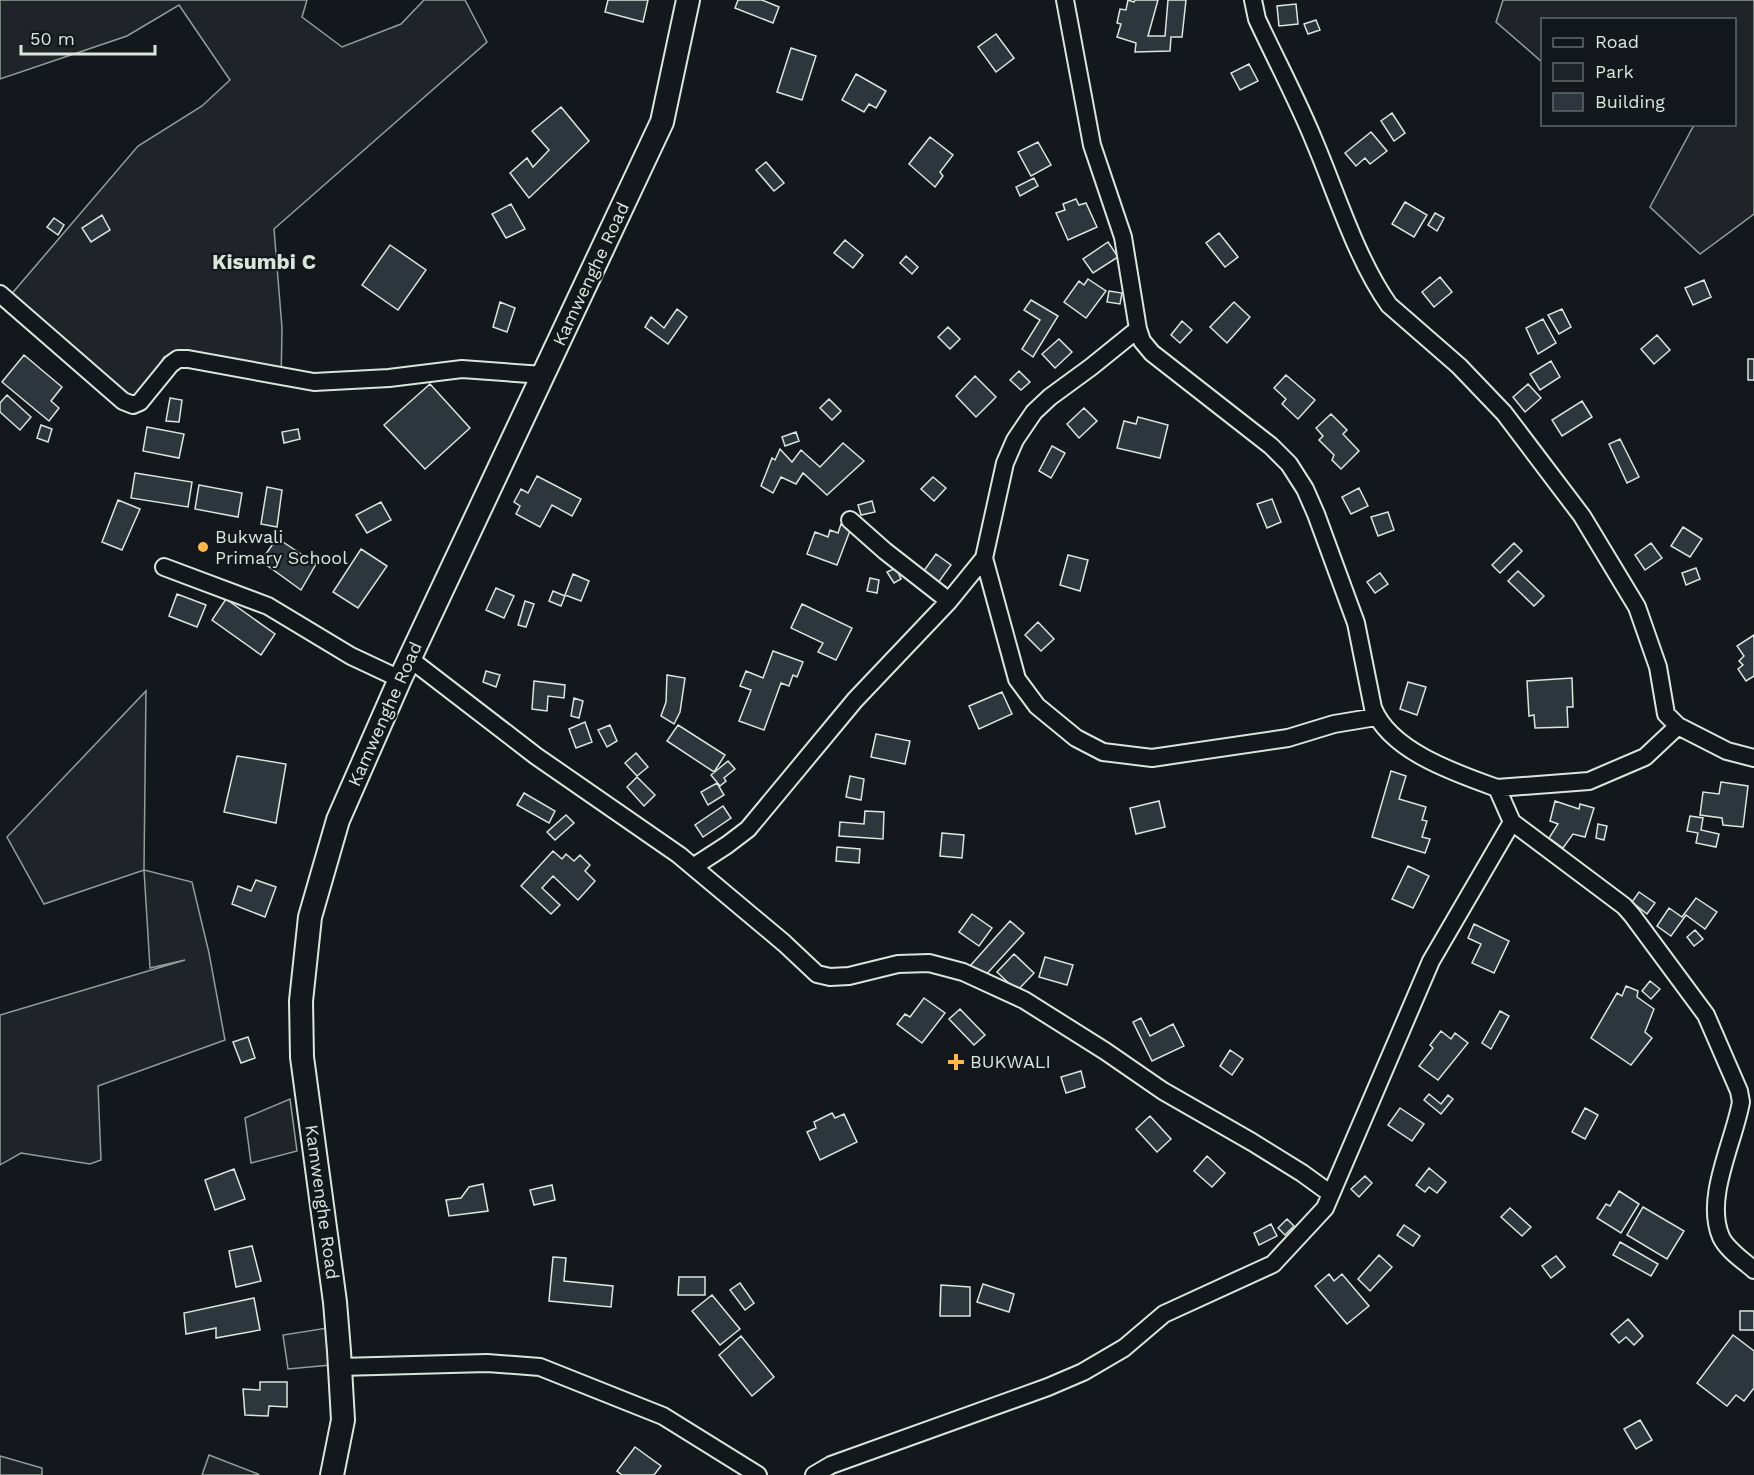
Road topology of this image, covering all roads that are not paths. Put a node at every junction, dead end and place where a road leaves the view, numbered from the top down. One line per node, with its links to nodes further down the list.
1 (688, 0): 6 (main road, Kamwenghe Road)
2 (1065, 0): 5 (street)
3 (1253, 0): 13 (street)
4 (0, 294): 6 (street)
5 (1137, 329): 8 (street); 12 (street)
6 (543, 375): 11 (main road, Kamwenghe Road)
7 (850, 520): 10 (street)
8 (984, 558): 10 (street); 12 (street)
9 (164, 567): 11 (street)
10 (949, 601): 17 (street)
11 (405, 669): 17 (street); 20 (main road, Kamwenghe Road)
12 (1376, 717): 15 (street)
13 (1678, 726): 14 (street); 15 (street)
14 (1754, 758)
15 (1497, 788): 16 (street)
16 (1512, 822): 18 (street); 19 (street)
17 (693, 867): 18 (street)
18 (1331, 1194): 23 (street)
19 (1754, 1270)
20 (340, 1367): 21 (main road, Kamwenghe Road); 22 (street)
21 (332, 1475)
22 (758, 1475)
23 (814, 1475)

